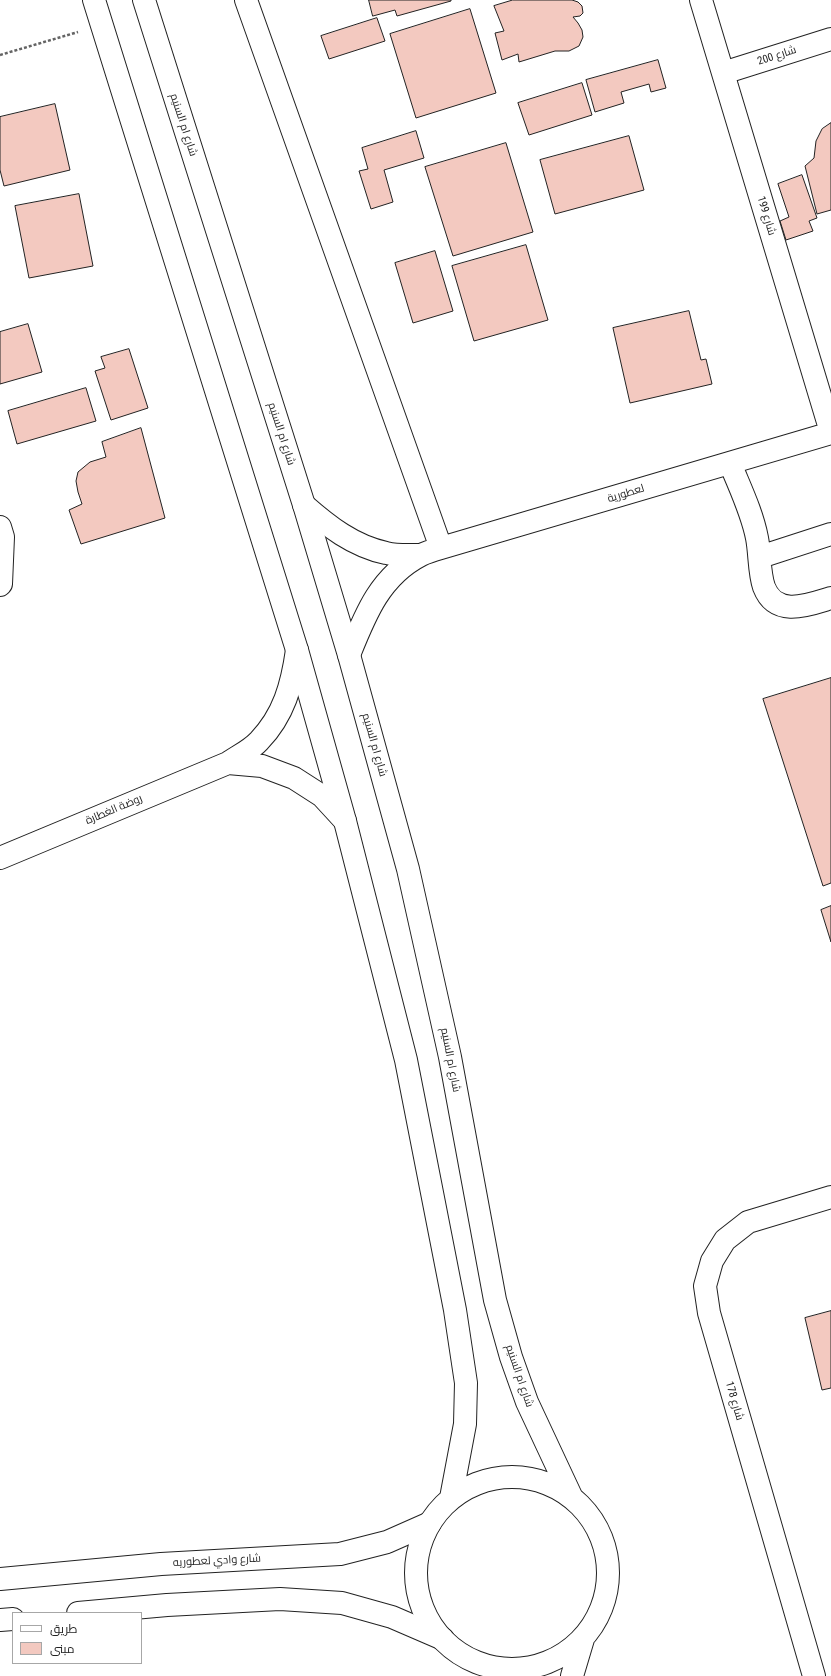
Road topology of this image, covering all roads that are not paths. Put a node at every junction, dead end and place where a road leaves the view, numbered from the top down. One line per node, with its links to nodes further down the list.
1 (94, 0): 17 (street)
2 (144, 0): 9 (street, شارع ام السنيم)
3 (246, 0): 12 (street)
4 (701, 0): 6 (street, شارع 199)
5 (831, 39): 6 (street, شارع 200)
6 (723, 73): 7 (street, شارع 199)
7 (831, 433): 8 (street, لعطورية)
8 (730, 463): 12 (street, لعطورية); 14 (street)
9 (304, 505): 13 (street, لعطورية); 18 (street, شارع ام السنيم)
10 (0, 527): 15 (street)
11 (831, 534): 14 (street)
12 (441, 548): 13 (street, لعطورية)
13 (420, 556): 18 (street, لعطورية)
14 (760, 557): 16 (street)
15 (0, 585)
16 (831, 598)
17 (298, 650): 19 (street, روضة الغطارة); 20 (street)
18 (349, 655): 23 (street, شارع ام السنيم)
19 (228, 762): 20 (street, روضة الغطارة); 21 (street, روضة الغطارة)
20 (345, 821): 24 (street)
21 (0, 858)
22 (831, 1198): 35 (street, شارع 178)
23 (571, 1496): 24 (street); 31 (street)
24 (451, 1498): 25 (street)
25 (430, 1523): 26 (street, شارع وادي لعطوريه); 30 (street)
26 (0, 1579)
27 (89, 1612): 30 (street)
28 (12, 1619): 29 (street)
29 (0, 1620)
30 (442, 1639): 32 (street)
31 (583, 1639): 32 (street); 34 (street)
32 (461, 1657): 33 (street)
33 (473, 1676)
34 (572, 1676)
35 (814, 1676)

